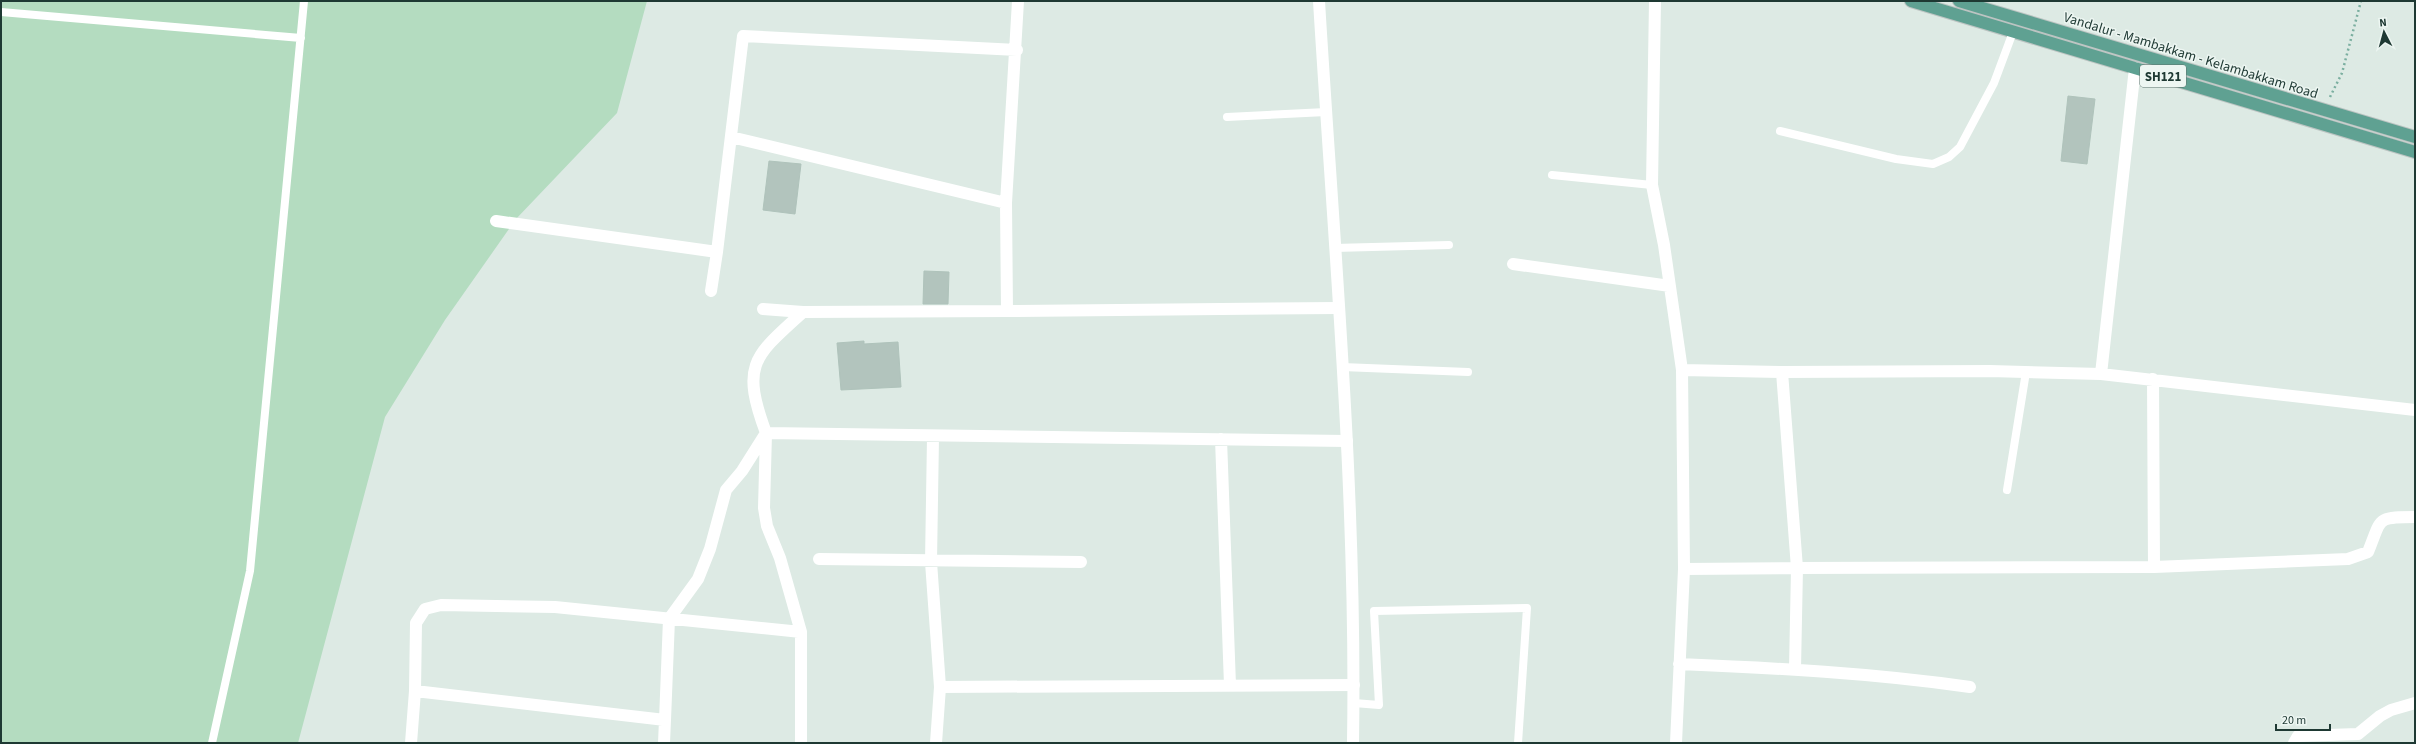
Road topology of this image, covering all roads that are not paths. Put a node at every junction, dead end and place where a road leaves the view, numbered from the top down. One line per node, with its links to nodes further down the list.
1 (304, 1): 9 (lane)
2 (1018, 1): 10 (street)
3 (1318, 1): 13 (street)
4 (1654, 1): 21 (street)
5 (1911, 1): 8 (main road, Vandalur - Mambakkam - Kelambakkam Road / SH121)
6 (1959, 1): 12 (main road, Vandalur - Mambakkam - Kelambakkam Road / SH121)
7 (1, 12): 9 (lane)
8 (2013, 32): 11 (main road, Vandalur - Mambakkam - Kelambakkam Road / SH121); 16 (lane)
9 (301, 38): 66 (lane)
10 (1017, 50): 17 (street); 22 (street)
11 (2135, 68): 15 (main road, Vandalur - Mambakkam - Kelambakkam Road / SH121); 39 (street)
12 (2323, 110): 15 (main road); 18 (main road, Vandalur - Mambakkam - Kelambakkam Road / SH121)
13 (1326, 112): 14 (lane); 25 (street)
14 (1227, 117)
15 (2319, 123): 19 (main road, Vandalur - Mambakkam - Kelambakkam Road / SH121)
16 (1780, 131)
17 (731, 137): 22 (street); 26 (street)
18 (2415, 137)
19 (2415, 152)
20 (1552, 175): 21 (lane)
21 (1652, 185): 28 (street)
22 (1006, 203): 32 (street)
23 (496, 221): 26 (street)
24 (1449, 245): 25 (lane)
25 (1334, 248): 30 (street)
26 (716, 252): 29 (street)
27 (1513, 264): 28 (street)
28 (1670, 286): 35 (street)
29 (711, 291)
30 (1338, 308): 32 (street); 34 (street)
31 (763, 309): 33 (street)
32 (1007, 311): 33 (street)
33 (803, 312): 42 (street)
34 (1342, 367): 36 (lane); 45 (street)
35 (1682, 370): 37 (street); 53 (street)
36 (1468, 372)
37 (1782, 372): 38 (street); 51 (street)
38 (2026, 372): 39 (street); 46 (lane)
39 (2101, 374): 40 (street)
40 (2153, 379): 41 (street); 52 (street)
41 (2415, 410)
42 (766, 433): 43 (street); 54 (street); 55 (street)
43 (933, 437): 44 (street); 49 (street)
44 (1221, 439): 45 (street); 58 (street)
45 (1347, 441): 59 (street)
46 (2007, 490)
47 (2415, 517): 52 (street)
48 (819, 559): 49 (street)
49 (931, 562): 50 (street); 60 (street)
50 (1081, 562)
51 (1797, 568): 52 (street); 53 (street); 57 (street)
52 (2154, 568)
53 (1684, 569): 56 (street)
54 (669, 619): 55 (street); 62 (street); 65 (street)
55 (802, 632): 69 (street)
56 (1679, 664): 57 (street); 73 (street)
57 (1795, 669): 61 (street)
58 (1230, 685): 59 (street); 60 (street)
59 (1354, 686): 63 (street)
60 (940, 687): 70 (street)
61 (1970, 687)
62 (415, 691): 65 (street); 67 (street)
63 (1354, 703): 71 (street); 72 (lane)
64 (2415, 703): 74 (street)
65 (665, 720): 68 (street)
66 (212, 743)
67 (410, 743)
68 (664, 743)
69 (801, 743)
70 (936, 743)
71 (1353, 743)
72 (1518, 743)
73 (1676, 743)
74 (2294, 743)

